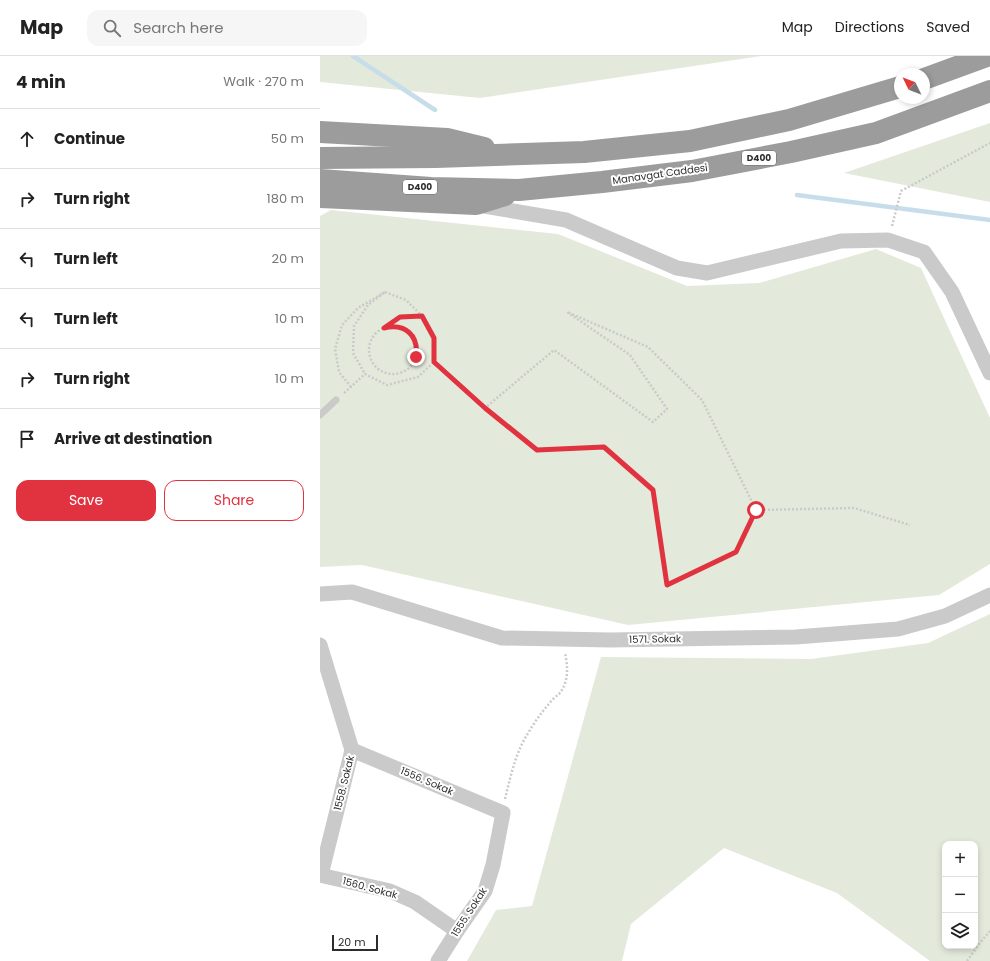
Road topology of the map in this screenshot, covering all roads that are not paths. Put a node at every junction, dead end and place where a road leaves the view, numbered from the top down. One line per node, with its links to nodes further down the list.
1 (987, 56): 2 (highway)
2 (930, 77)
3 (894, 89): 6 (highway)
4 (990, 91): 9 (highway, Manavgat Caddesi / D400)
5 (320, 132): 6 (highway)
6 (514, 155): 7 (highway)
7 (320, 158)
8 (320, 180): 9 (highway, Manavgat Caddesi / D400)
9 (519, 190): 11 (highway)
10 (320, 197): 11 (highway)
11 (476, 204): 12 (street)
12 (990, 373)
13 (336, 400): 14 (lane)
14 (320, 415)
15 (320, 594): 16 (street, 1571. Sokak)
16 (990, 594)
17 (320, 645): 18 (street, 1558. Sokak)
18 (352, 750): 19 (street, 1556. Sokak); 20 (street, 1558. Sokak)
19 (502, 813): 21 (street, 1555. Sokak)
20 (320, 875): 21 (street, 1560. Sokak)
21 (457, 931): 22 (street, 1555. Sokak)
22 (438, 961)

